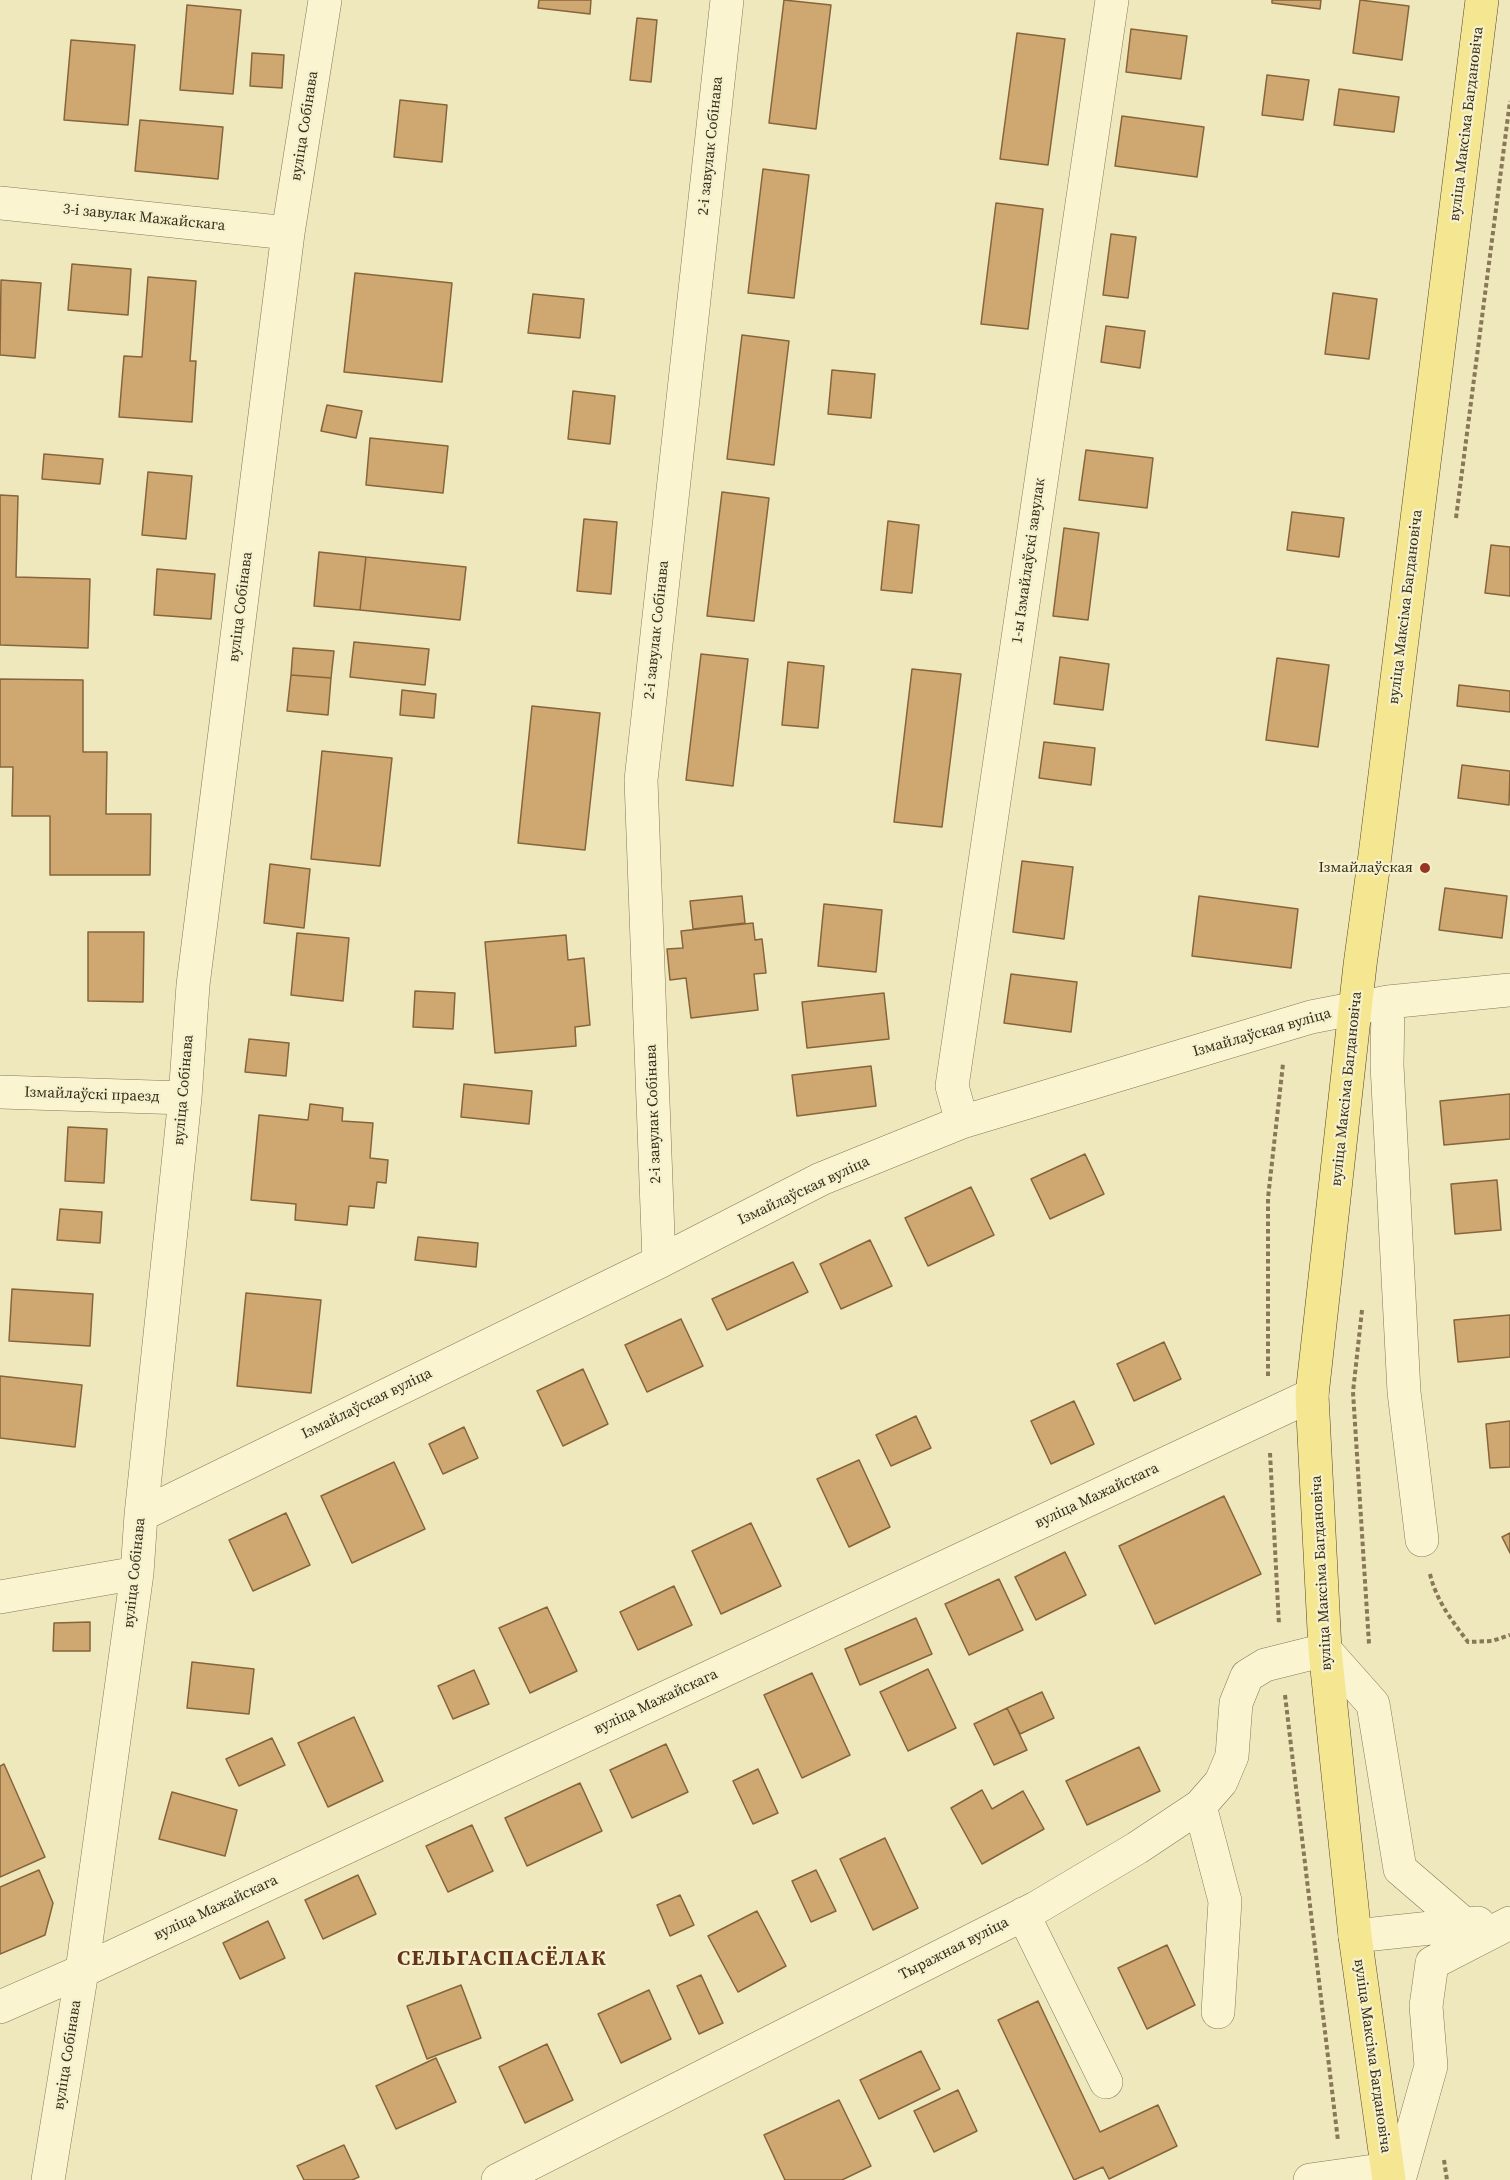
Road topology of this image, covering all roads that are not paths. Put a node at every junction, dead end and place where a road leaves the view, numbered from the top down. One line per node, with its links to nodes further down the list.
1 (325, 0): 6 (street, вуліца Собінава)
2 (727, 0): 13 (street, 2-і завулак Собінава)
3 (1112, 0): 12 (street, 1-ы Ізмайлаўскі завулак)
4 (1482, 0): 9 (main road, вуліца Максіма Багдановіча)
5 (0, 203): 6 (street, 3-і завулак Мажайскага)
6 (288, 233): 11 (street, вуліца Собінава)
7 (1510, 990): 8 (street, Ізмайлаўская вуліца)
8 (1388, 1002): 9 (street, Ізмайлаўская вуліца); 16 (street)
9 (1356, 1008): 12 (street, Ізмайлаўская вуліца); 14 (main road, вуліца Максіма Багдановіча)
10 (0, 1092): 11 (street, Ізмайлаўскі праезд)
11 (185, 1098): 15 (street, вуліца Собінава)
12 (962, 1122): 13 (street, Ізмайлаўская вуліца)
13 (659, 1262): 15 (street, Ізмайлаўская вуліца)
14 (1312, 1395): 19 (main road, вуліца Максіма Багдановіча); 25 (street, вуліца Мажайскага)
15 (141, 1515): 17 (street, вуліца Собінава)
16 (1422, 1540)
17 (137, 1573): 18 (street); 25 (street, вуліца Собінава)
18 (0, 1597)
19 (1325, 1650): 20 (street, Тыражная вуліца); 23 (street); 24 (main road, вуліца Максіма Багдановіча)
20 (1200, 1806): 21 (street, Тыражная вуліца); 27 (street)
21 (1023, 1914): 28 (street); 31 (street, Тыражная вуліца)
22 (1510, 1922): 23 (street); 29 (street)
23 (1464, 1924): 24 (street)
24 (1355, 1936): 29 (main road, вуліца Максіма Багдановіча)
25 (82, 1971): 26 (street, вуліца Мажайскага); 30 (street, вуліца Собінава)
26 (0, 2007)
27 (1218, 2012)
28 (1106, 2082)
29 (1392, 2176): 32 (street)
30 (48, 2180)
31 (498, 2180)
32 (1310, 2180)

